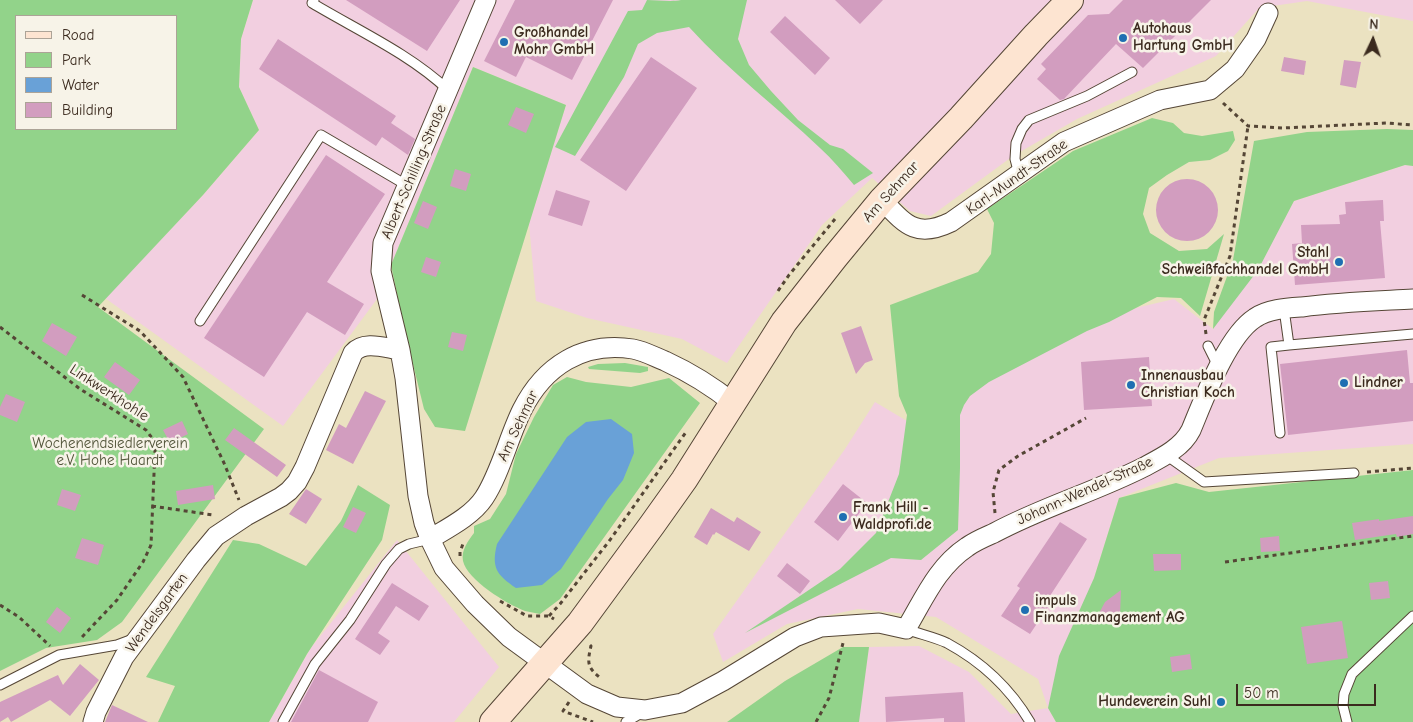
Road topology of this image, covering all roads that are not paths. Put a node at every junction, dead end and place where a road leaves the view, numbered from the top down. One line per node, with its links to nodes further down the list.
1 (314, 0): 6 (lane)
2 (486, 0): 6 (street, Albert-Schilling-Straße)
3 (1070, 0): 9 (main road, Am Sehmar)
4 (1268, 10): 7 (street, Karl-Mundt-Straße)
5 (1132, 72): 7 (lane)
6 (448, 90): 8 (street, Albert-Schilling-Straße)
7 (1019, 174): 9 (street, Karl-Mundt-Straße)
8 (408, 186): 12 (lane); 16 (street, Albert-Schilling-Straße)
9 (882, 200): 18 (main road, Am Sehmar)
10 (1413, 299): 11 (street, Johann-Wendel-Straße)
11 (1284, 309): 14 (lane); 17 (street, Johann-Wendel-Straße)
12 (200, 321)
13 (1413, 334): 14 (lane)
14 (1289, 345): 19 (lane)
15 (1208, 346): 17 (lane)
16 (400, 350): 22 (street, Albert-Schilling-Straße); 25 (street, Wendelsgarten)
17 (1218, 367): 20 (street, Johann-Wendel-Straße)
18 (733, 403): 22 (street, Am Sehmar); 26 (main road, Am Sehmar)
19 (1280, 433)
20 (1166, 455): 21 (lane); 24 (street, Johann-Wendel-Straße)
21 (1354, 473)
22 (430, 539): 26 (street, Albert-Schilling-Straße); 30 (lane)
23 (1413, 616): 34 (lane)
24 (906, 629): 28 (street); 33 (lane)
25 (140, 635): 27 (lane); 29 (street, Wendelsgarten)
26 (544, 663): 28 (street); 31 (main road, Am Sehmar)
27 (0, 686)
28 (645, 710): 32 (lane)
29 (93, 722)
30 (283, 722)
31 (494, 722)
32 (626, 722)
33 (1030, 722)
34 (1347, 722)

